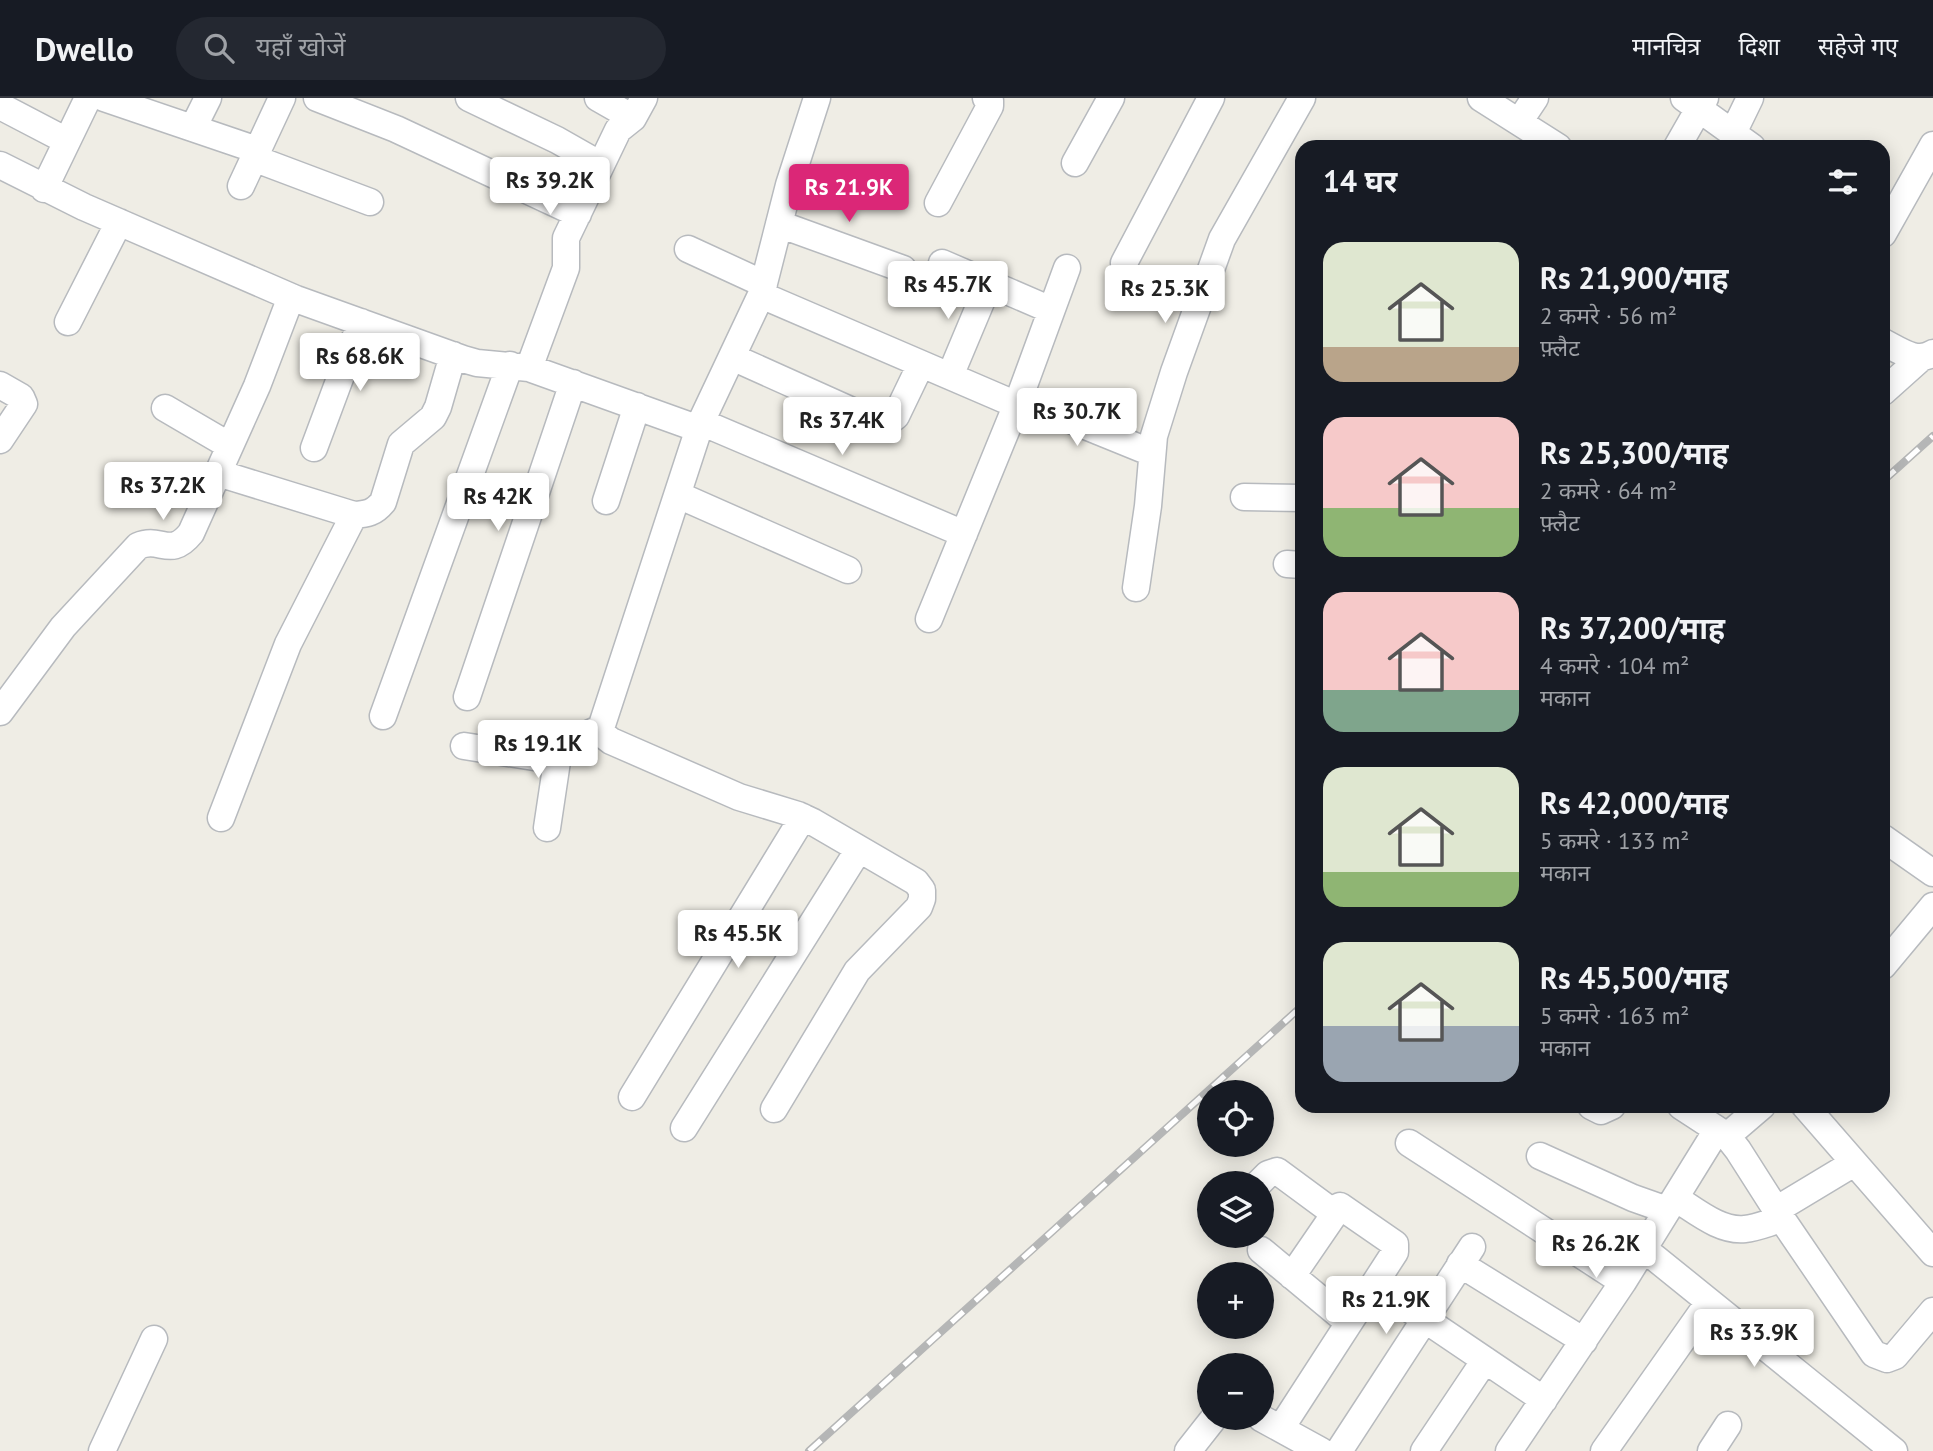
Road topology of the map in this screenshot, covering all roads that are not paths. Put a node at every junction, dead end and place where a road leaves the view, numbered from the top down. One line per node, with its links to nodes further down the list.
1 (88, 98): 24 (street)
2 (104, 98): 20 (street)
3 (208, 98): 20 (street)
4 (282, 98): 26 (street)
5 (469, 98): 29 (street)
6 (598, 98): 18 (street)
7 (817, 98): 37 (street)
8 (986, 98): 33 (street)
9 (1111, 98): 27 (street)
10 (1211, 98): 40 (street)
11 (1302, 98): 66 (street)
12 (1481, 98): 19 (street)
13 (1535, 98): 19 (street)
14 (1750, 98): 23 (street)
15 (327, 100): 34 (street)
16 (1696, 102): 22 (street); 23 (street)
17 (0, 106): 24 (street)
18 (639, 108): 29 (street)
19 (1519, 122): 21 (street)
20 (193, 128): 26 (street)
21 (1547, 140)
22 (1680, 140)
23 (1742, 140)
24 (67, 141): 31 (street)
25 (1933, 145): 36 (street)
26 (255, 154): 30 (street); 32 (street)
27 (1074, 163)
28 (0, 165): 31 (street)
29 (601, 165): 34 (street)
30 (241, 186)
31 (44, 189): 35 (street)
32 (370, 202)
33 (939, 203)
34 (578, 214): 54 (street)
35 (119, 222): 45 (street); 47 (street)
36 (1890, 222)
37 (779, 224): 42 (street); 44 (street)
38 (688, 249): 44 (street)
39 (942, 263): 43 (street)
40 (1124, 263)
41 (1067, 268): 46 (street)
42 (903, 269)
43 (989, 283): 46 (street); 55 (street)
44 (762, 290): 52 (street); 53 (street)
45 (291, 297): 48 (street); 64 (street)
46 (1051, 310): 59 (street)
47 (68, 321)
48 (361, 322): 50 (street); 65 (street)
49 (1890, 344): 51 (street)
50 (453, 355): 54 (street); 72 (street)
51 (1927, 355): 58 (street)
52 (732, 356): 53 (street); 62 (street)
53 (921, 364): 55 (street)
54 (519, 366): 56 (street); 79 (street)
55 (950, 376): 59 (street)
56 (573, 383): 60 (street); 77 (street)
57 (0, 385): 63 (street)
58 (1890, 386)
59 (1018, 402): 66 (street); 73 (street)
60 (636, 406): 62 (street); 71 (street)
61 (165, 408): 64 (street)
62 (700, 425): 68 (street); 73 (street)
63 (0, 440)
64 (230, 446): 67 (street)
65 (314, 447)
66 (1152, 453): 75 (street)
67 (218, 474): 72 (street); 78 (street)
68 (678, 495): 74 (street); 80 (street)
69 (1244, 497): 70 (street)
70 (1295, 498)
71 (606, 500)
72 (354, 515): 84 (street)
73 (964, 534): 76 (street)
74 (848, 570)
75 (1136, 588)
76 (929, 619)
77 (467, 697)
78 (0, 712)
79 (383, 716)
80 (601, 728): 82 (street); 83 (street)
81 (464, 746): 82 (street)
82 (559, 748): 85 (street)
83 (803, 817): 87 (street); 91 (street)
84 (221, 818)
85 (547, 828)
86 (1890, 843): 88 (street)
87 (859, 849): 92 (street); 96 (street)
88 (1933, 873)
89 (1933, 906): 90 (street)
90 (1890, 958)
91 (632, 1097)
92 (774, 1109)
93 (1692, 1113): 97 (street)
94 (1752, 1113): 97 (street)
95 (1811, 1113): 100 (street)
96 (684, 1128)
97 (1722, 1133): 102 (street); 104 (street)
98 (1409, 1143): 109 (street)
99 (1540, 1156): 102 (street)
100 (1854, 1163): 104 (street); 107 (street)
101 (1274, 1172): 103 (street)
102 (1671, 1204): 104 (street); 105 (street)
103 (1334, 1213): 108 (street); 110 (street)
104 (1779, 1214): 112 (street)
105 (1644, 1249): 109 (street); 111 (street)
106 (1261, 1250): 108 (street)
107 (1933, 1253)
108 (1292, 1276): 114 (street)
109 (1623, 1282): 116 (street)
110 (1374, 1285): 113 (street); 114 (street)
111 (1709, 1302): 129 (street); 130 (street)
112 (1933, 1311)
113 (1425, 1318): 116 (street); 117 (street); 126 (street)
114 (1349, 1323): 121 (street)
115 (154, 1339): 123 (street)
116 (1584, 1341): 118 (street)
117 (1485, 1360): 118 (street); 127 (street)
118 (1544, 1400): 128 (street)
119 (1728, 1425): 122 (street)
120 (1205, 1430): 124 (street)
121 (1276, 1432): 125 (street)
122 (1714, 1450)
123 (102, 1451)
124 (1188, 1451)
125 (1321, 1451)
126 (1339, 1451)
127 (1424, 1451)
128 (1509, 1451)
129 (1604, 1451)
130 (1894, 1451)

